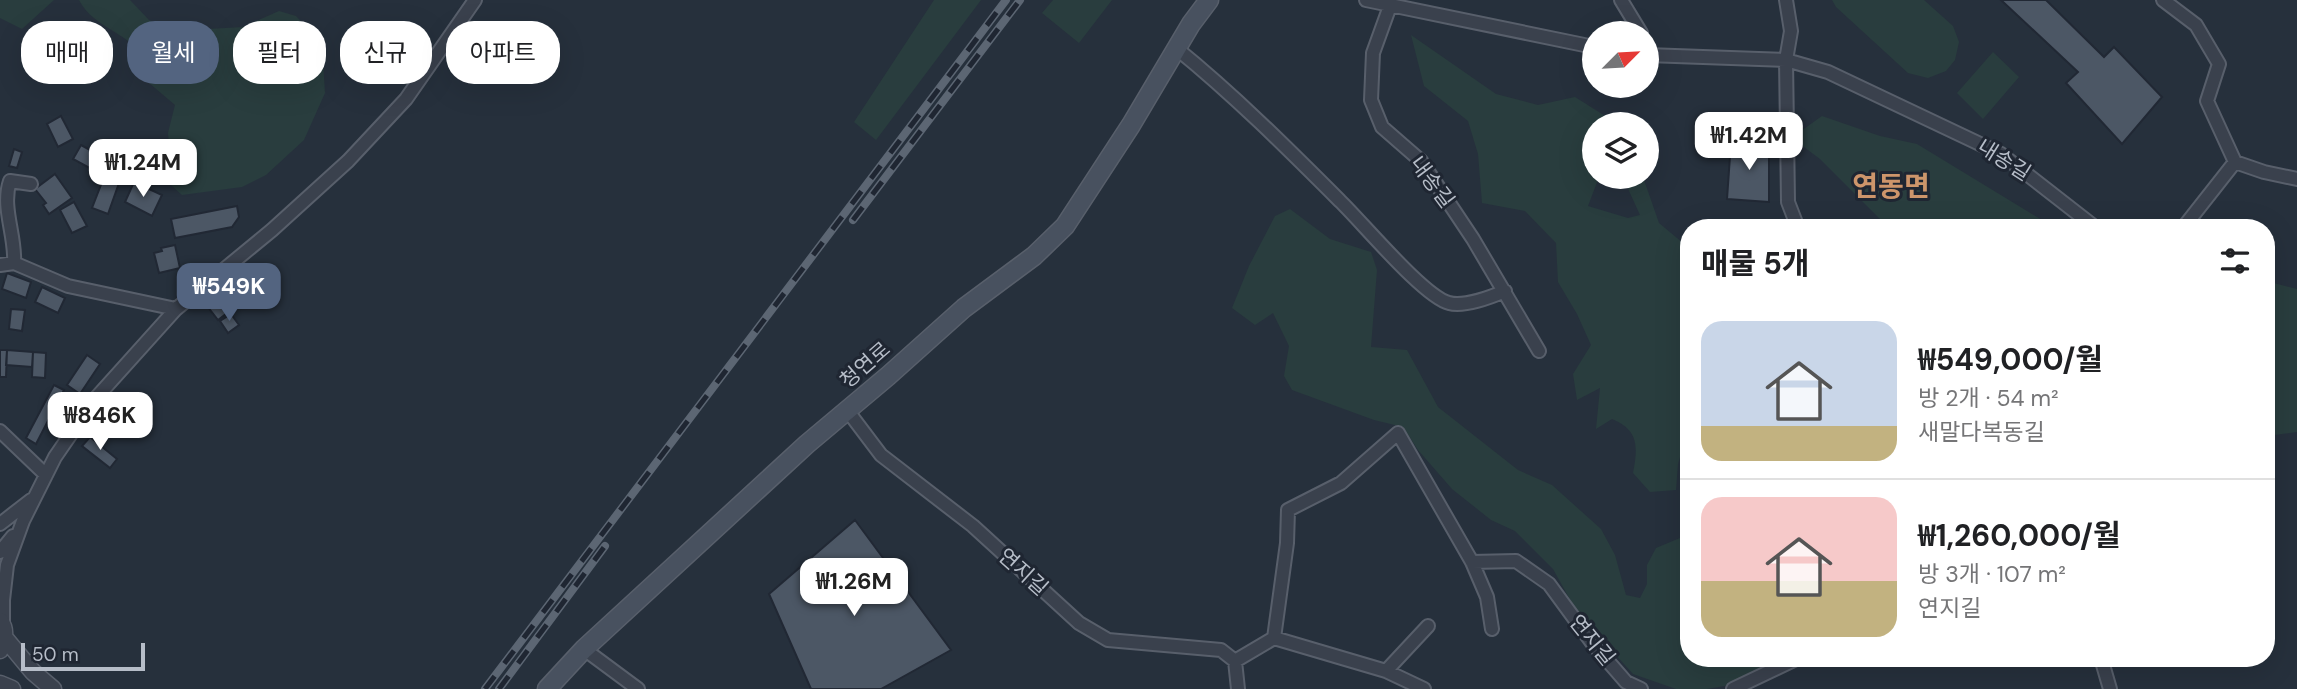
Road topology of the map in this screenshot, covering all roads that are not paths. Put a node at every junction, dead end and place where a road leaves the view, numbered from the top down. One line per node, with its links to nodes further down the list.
1 (475, 0): 22 (street)
2 (1209, 0): 10 (main road, 청연로)
3 (1366, 0): 7 (street)
4 (1621, 0): 8 (street)
5 (1786, 0): 12 (street)
6 (2163, 0): 13 (street)
7 (1390, 6): 9 (street); 21 (street, 내송길)
8 (1634, 21)
9 (1582, 45)
10 (1176, 48): 21 (street); 24 (main road, 청연로)
11 (1659, 55): 12 (street, 내송길)
12 (1786, 60): 16 (street); 17 (street, 내송길)
13 (2235, 162): 14 (street); 18 (street)
14 (2297, 179)
15 (31, 184): 19 (street)
16 (1795, 219)
17 (2084, 219)
18 (2190, 219)
19 (14, 263): 20 (street); 22 (street)
20 (0, 265)
21 (1505, 291): 23 (street, 내송길)
22 (176, 309): 26 (street)
23 (1539, 351)
24 (847, 410): 36 (main road, 청연로); 37 (street, 연지길)
25 (0, 431): 26 (street)
26 (46, 475): 27 (street)
27 (34, 498): 28 (street); 29 (street)
28 (23, 521): 30 (street); 34 (street)
29 (0, 524)
30 (0, 552)
31 (1472, 562): 33 (street); 35 (street); 48 (street, 연지길)
32 (1428, 626): 40 (street)
33 (1492, 629)
34 (2, 633): 43 (street)
35 (1274, 638): 37 (street); 40 (street)
36 (584, 649): 44 (main road, 청연로); 45 (street)
37 (1235, 661): 46 (street)
38 (1779, 667): 49 (street)
39 (2104, 667): 50 (street)
40 (1386, 671): 47 (street)
41 (0, 684): 42 (street)
42 (12, 689)
43 (53, 689)
44 (547, 689)
45 (638, 689)
46 (1238, 689)
47 (1424, 689)
48 (1641, 689)
49 (1733, 689)
50 (2110, 689)

